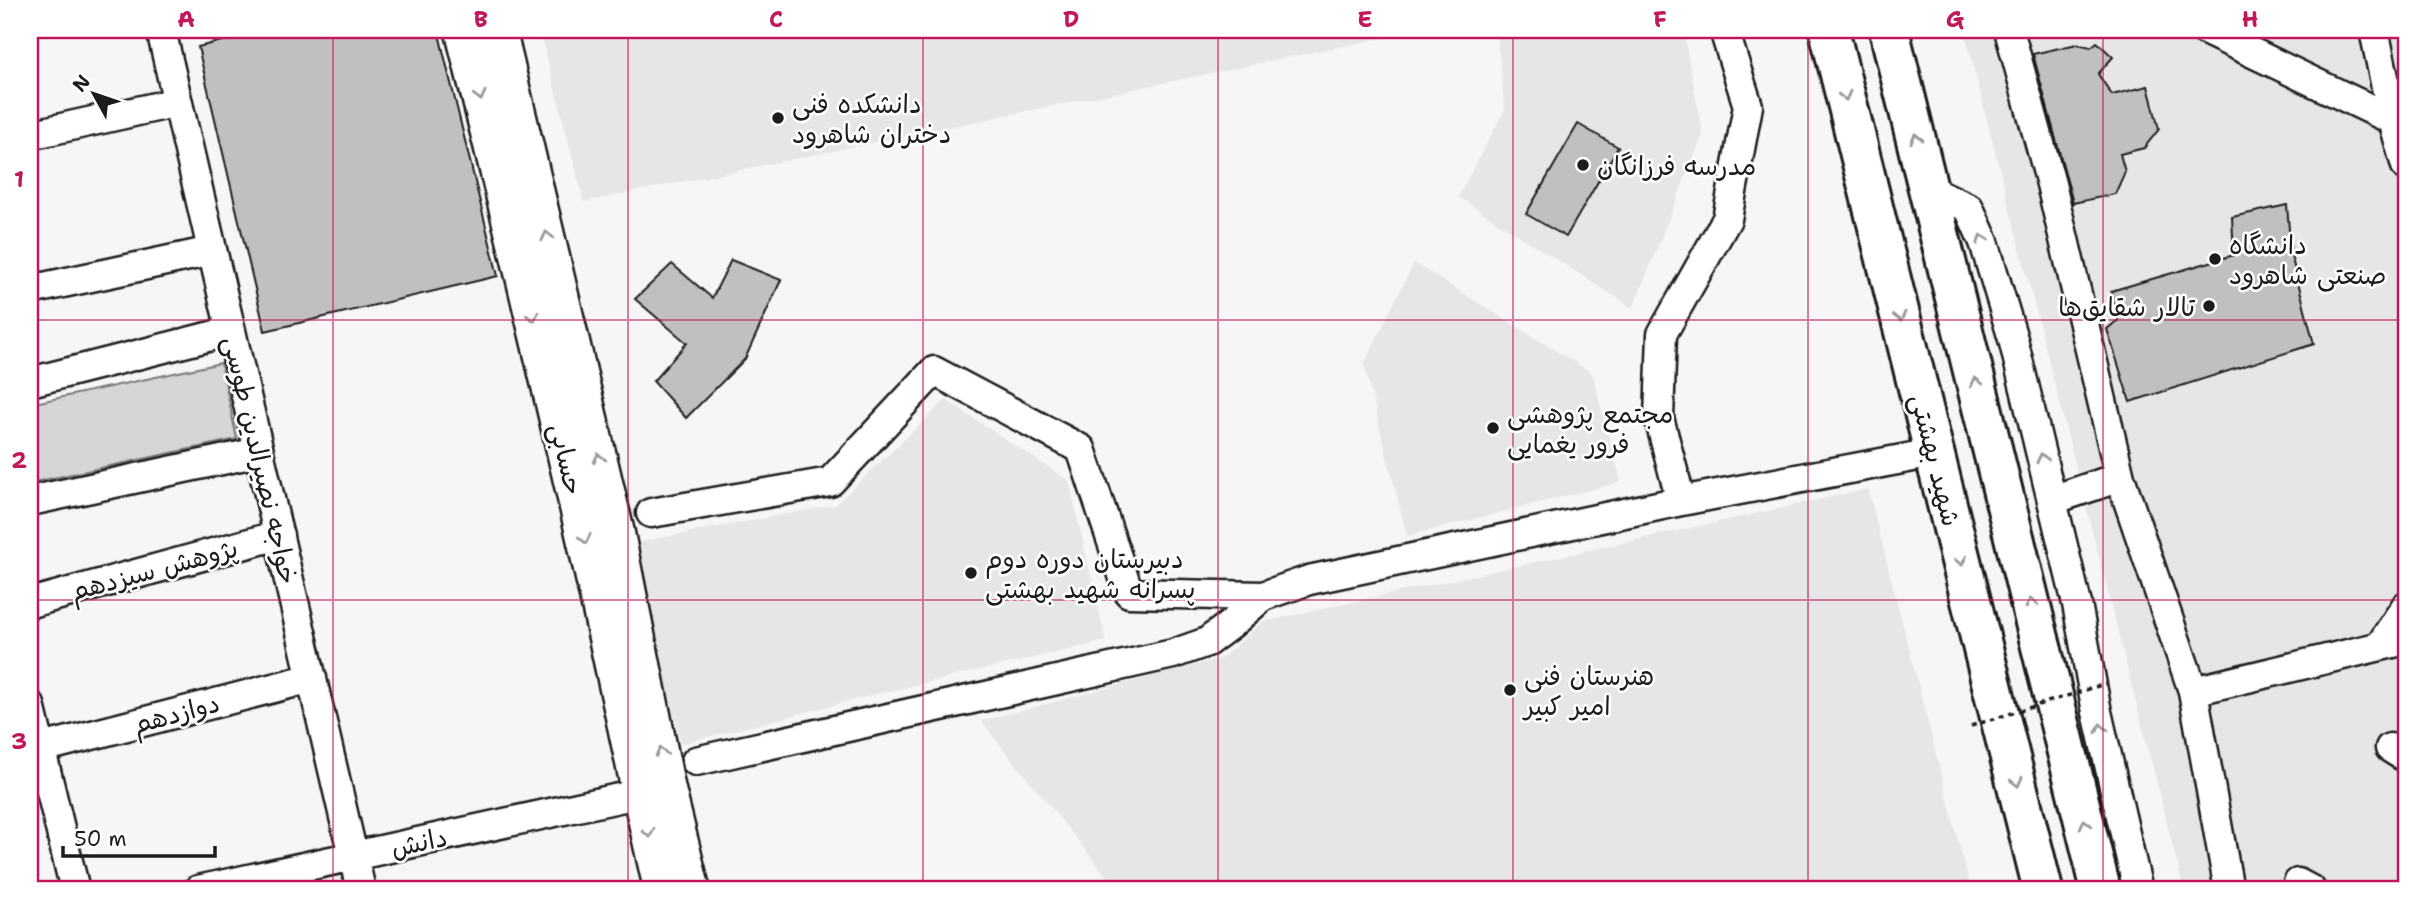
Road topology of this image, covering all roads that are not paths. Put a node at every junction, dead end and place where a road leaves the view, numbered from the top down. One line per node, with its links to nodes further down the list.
1 (161, 30): 10 (street, خواجه نصیرالدین طوسی)
2 (463, 30): 36 (main road, حسابی, one-way to 36)
3 (498, 30): 36 (main road, حسابی, one-way to 3)
4 (1724, 30): 24 (street)
5 (1829, 30): 20 (highway, شهید بهشتی, one-way to 20)
6 (1889, 30): 14 (highway, one-way to 6)
7 (2009, 30): 21 (street)
8 (2205, 30): 11 (street)
9 (2374, 30): 11 (street)
10 (178, 102): 12 (street); 15 (street, خواجه نصیرالدین طوسی)
11 (2393, 120): 13 (street)
12 (30, 135)
13 (2406, 166)
14 (1928, 189): 23 (street, one-way to 14); 44 (highway, one-way to 14)
15 (212, 251): 16 (street); 17 (street, خواجه نصیرالدین طوسی)
16 (30, 290)
17 (231, 331): 18 (street); 19 (street, خواجه نصیرالدین طوسی)
18 (30, 382)
19 (260, 452): 22 (street); 26 (street, خواجه نصیرالدین طوسی)
20 (1934, 453): 24 (street); 43 (highway, شهید بهشتی, one-way to 43)
21 (2120, 477): 23 (street); 32 (street)
22 (30, 500)
23 (2052, 500): 45 (street, one-way to 23)
24 (1681, 501): 27 (street)
25 (651, 513): 27 (street)
26 (279, 535): 28 (street, پژوهش سیزدهم); 31 (street, خواجه نصیرالدین طوسی)
27 (1263, 596): 35 (street)
28 (30, 603)
29 (2406, 606): 30 (street)
30 (2393, 643): 32 (street)
31 (312, 678): 34 (street, دوازدهم); 37 (street, خواجه نصیرالدین طوسی)
32 (2193, 691): 46 (street)
33 (30, 705): 34 (street)
34 (35, 749): 38 (street)
35 (696, 761)
36 (653, 791): 37 (street, دانش); 41 (main road, حسابی, one-way to 41); 42 (main road, حسابی)
37 (354, 856): 39 (street, دانش); 40 (street, خواجه نصیرالدین طوسی)
38 (75, 890)
39 (198, 890)
40 (361, 890)
41 (662, 890)
42 (692, 890)
43 (2043, 890)
44 (2101, 890)
45 (2138, 890)
46 (2229, 890)

